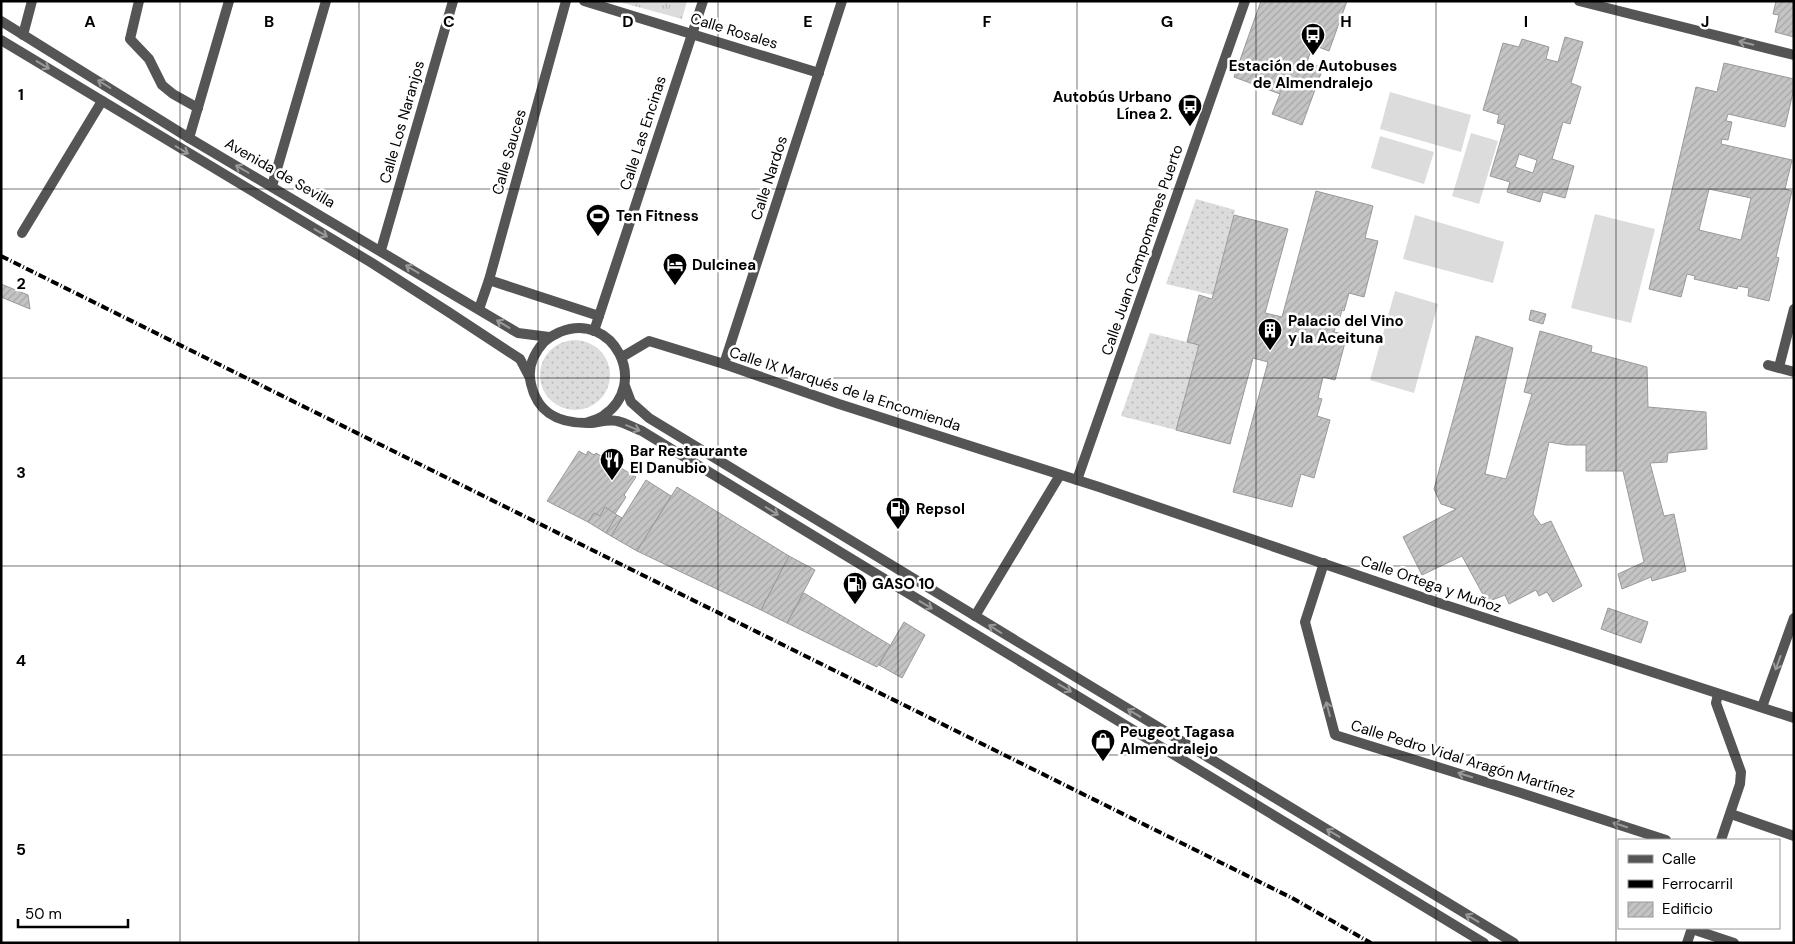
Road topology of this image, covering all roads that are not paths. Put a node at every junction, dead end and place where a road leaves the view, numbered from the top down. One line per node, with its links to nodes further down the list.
1 (32, 1): 14 (street)
2 (139, 1): 19 (street)
3 (229, 1): 19 (street)
4 (326, 1): 21 (street)
5 (453, 1): 23 (street, Calle Los Naranjos)
6 (566, 1): 24 (street, Calle Sauces)
7 (584, 1): 13 (street, Calle Rosales)
8 (703, 1): 13 (street, Calle Las Encinas)
9 (842, 1): 17 (street, Calle Nardos)
10 (1245, 1): 39 (street, Calle Juan Campomanes Puerto)
11 (1580, 1): 16 (street, one-way to 11)
12 (1, 21): 14 (street, Avenida de Sevilla)
13 (692, 34): 17 (street, Calle Rosales); 27 (street, Calle Las Encinas)
14 (23, 35): 20 (street, Avenida de Sevilla, one-way to 14)
15 (1, 40): 18 (street, Avenida de Sevilla, one-way to 18)
16 (1794, 55)
17 (819, 73): 31 (street, Calle Nardos)
18 (102, 101): 22 (street); 35 (street, Avenida de Sevilla, one-way to 35)
19 (198, 108): 20 (street)
20 (190, 138): 21 (street, Avenida de Sevilla, one-way to 20)
21 (272, 186): 23 (street, Avenida de Sevilla)
22 (22, 233)
23 (381, 250): 26 (street, Avenida de Sevilla, one-way to 23)
24 (489, 280): 26 (street, Calle Sauces); 27 (street)
25 (1794, 308): 33 (street)
26 (479, 309): 29 (street, Avenida de Sevilla, one-way to 26)
27 (599, 316): 28 (street, Calle Las Encinas)
28 (594, 331): 29 (street); 30 (street)
29 (549, 337): 35 (street)
30 (622, 357): 31 (street, Calle IX Marqués de la Encomienda); 36 (street)
31 (724, 364): 38 (street, Calle IX Marqués de la Encomienda)
32 (1768, 365): 33 (street)
33 (1779, 367): 34 (street)
34 (1794, 372)
35 (530, 378): 37 (street)
36 (625, 386): 37 (street); 41 (street)
37 (586, 423): 52 (street, one-way to 52)
38 (1060, 475): 39 (street, Calle Ortega y Muñoz); 41 (street)
39 (1076, 480): 40 (street, Calle Ortega y Muñoz)
40 (1324, 563): 43 (street, Calle Ortega y Muñoz); 48 (street, Calle Pedro Vidal Aragón Martínez, one-way to 40)
41 (975, 616): 53 (street, one-way to 41)
42 (1794, 618): 44 (street, one-way to 44)
43 (1718, 694): 44 (street, Calle Ortega y Muñoz); 46 (street)
44 (1762, 707): 45 (street, Calle Ortega y Muñoz)
45 (1794, 718)
46 (1731, 814): 47 (street); 49 (street)
47 (1794, 836)
48 (1663, 839)
49 (1722, 839)
50 (1692, 929): 54 (street)
51 (1695, 929): 55 (street)
52 (1484, 943)
53 (1514, 943)
54 (1687, 943)
55 (1734, 943)

